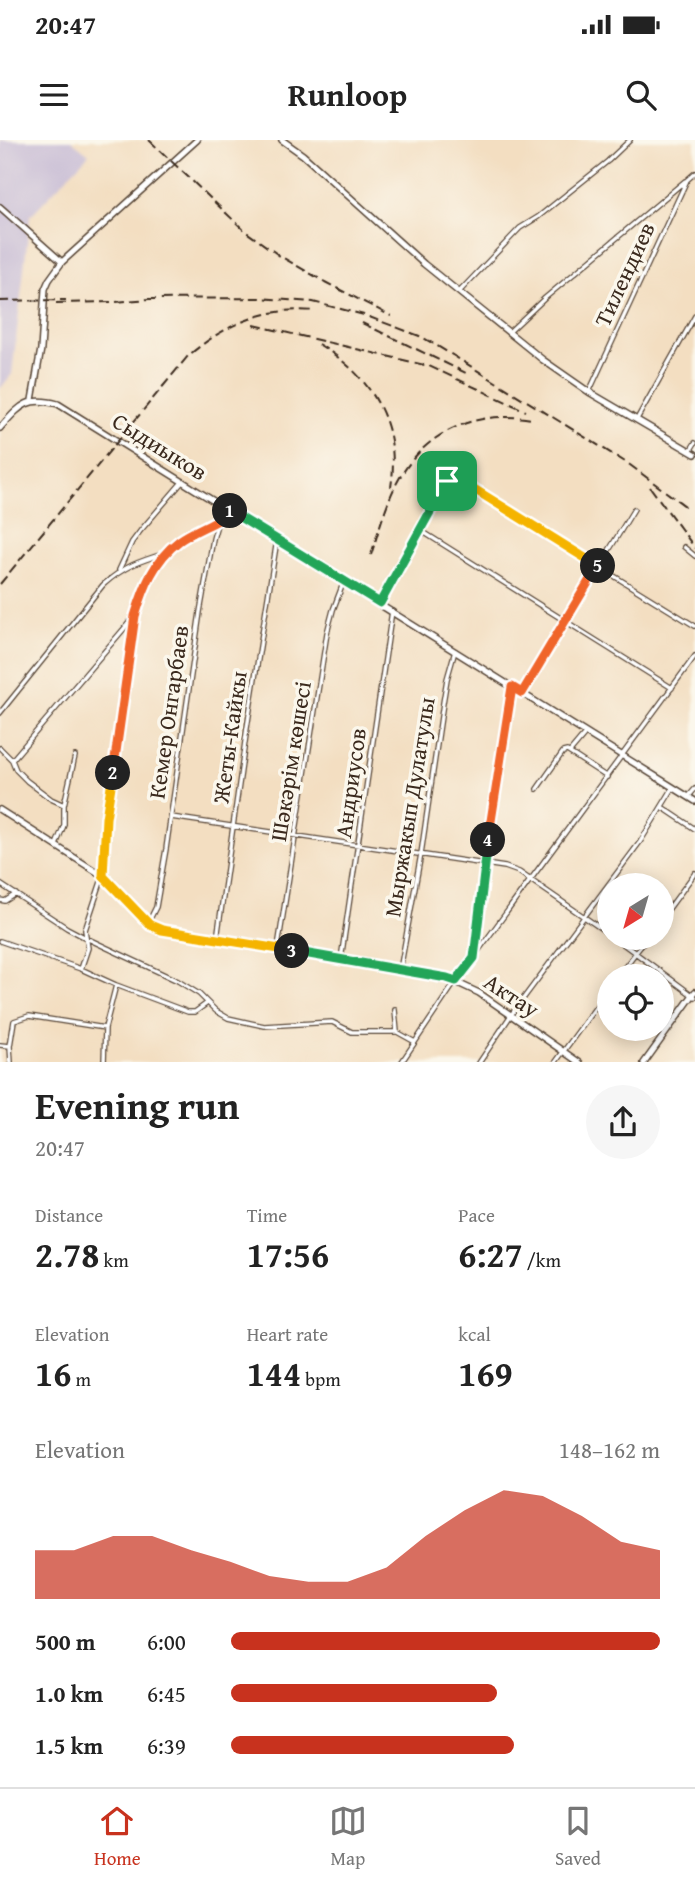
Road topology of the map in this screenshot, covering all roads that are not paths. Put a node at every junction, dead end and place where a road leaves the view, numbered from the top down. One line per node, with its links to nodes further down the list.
1 (197, 140): 7 (street)
2 (282, 140): 8 (street)
3 (630, 140): 8 (street)
4 (695, 173): 5 (street, Тилендиев)
5 (687, 180): 10 (street); 11 (street, Тилендиев)
6 (0, 207): 7 (street)
7 (62, 261): 12 (street)
8 (459, 292): 10 (street)
9 (695, 316): 13 (street)
10 (509, 332): 11 (street)
11 (589, 392): 13 (street)
12 (32, 400): 14 (street); 17 (street, Сыдиыков)
13 (637, 419): 16 (street)
14 (0, 428)
15 (695, 443): 16 (street)
16 (693, 452)
17 (183, 481): 18 (street, Сыдиыков); 27 (street)
18 (222, 506): 20 (street, Кемер Онгарбаев); 22 (street, Сыдиыков)
19 (634, 509): 26 (street)
20 (218, 520): 24 (street); 55 (street, Кемер Онгарбаев)
21 (420, 530): 26 (street); 29 (street); 32 (street)
22 (277, 540): 28 (street, Сыдиыков); 56 (street, Жеты-Кайкы)
23 (684, 547): 25 (street)
24 (166, 552): 27 (street); 31 (street)
25 (695, 556)
26 (598, 566): 32 (street); 33 (street)
27 (117, 572): 39 (street)
28 (344, 581): 29 (street, Сыдиыков); 58 (street, Шәкәрім көшесі)
29 (380, 603): 30 (street, Сыдиыков)
30 (392, 611): 34 (street, Сыдиыков); 60 (street, Андриусов)
31 (135, 616): 45 (street); 64 (street)
32 (565, 621): 37 (street); 38 (street)
33 (695, 625)
34 (456, 651): 36 (street, Сыдиыков); 61 (street, Мыржакып Дулатулы)
35 (695, 656): 37 (street)
36 (512, 687): 38 (street, Сыдиыков); 62 (street)
37 (672, 688): 43 (street)
38 (522, 693): 40 (street, Сыдиыков)
39 (0, 713)
40 (586, 733): 42 (street); 43 (street, Сыдиыков)
41 (0, 748): 45 (street)
42 (570, 752): 46 (street); 48 (street)
43 (623, 755): 46 (street); 47 (street, Сыдиыков)
44 (75, 756): 52 (street)
45 (12, 760): 52 (street)
46 (607, 777): 65 (street)
47 (673, 788): 50 (street, Сыдиыков); 53 (street)
48 (537, 789)
49 (695, 789): 50 (street)
50 (688, 797): 51 (street, Сыдиыков)
51 (695, 801)
52 (64, 805): 59 (street)
53 (662, 807): 57 (street); 70 (street)
54 (0, 810): 59 (street, Актау)
55 (171, 817): 56 (street); 71 (street, Кемер Онгарбаев)
56 (233, 827): 58 (street); 74 (street, Жеты-Кайкы)
57 (695, 829)
58 (296, 835): 60 (street); 76 (street, Шәкәрім көшесі)
59 (56, 845): 64 (street, Актау)
60 (359, 845): 61 (street); 81 (street, Андриусов)
61 (421, 854): 62 (street); 84 (street, Мыржакып Дулатулы)
62 (485, 864): 65 (street); 80 (street)
63 (695, 873): 69 (street)
64 (103, 876): 71 (street, Актау); 73 (street)
65 (531, 880): 70 (street); 80 (street)
66 (0, 884): 67 (street)
67 (16, 894): 68 (street); 73 (street)
68 (0, 900)
69 (674, 902)
70 (584, 916): 72 (street); 91 (street)
71 (148, 923): 74 (street, Актау)
72 (597, 925)
73 (86, 938): 83 (street); 88 (street)
74 (217, 939): 76 (street, Актау)
75 (0, 941): 83 (street)
76 (278, 948): 81 (street, Актау)
77 (632, 950): 79 (street)
78 (638, 950): 79 (street)
79 (636, 953): 82 (street); 87 (street)
80 (474, 958): 85 (street)
81 (341, 959): 84 (street, Актау)
82 (627, 964)
83 (81, 969): 86 (street)
84 (400, 970): 85 (street, Актау)
85 (456, 981): 91 (street, Актау); 94 (street)
86 (116, 985): 88 (street); 92 (street)
87 (694, 995): 104 (street)
88 (207, 1003): 93 (street)
89 (597, 1005): 97 (street)
90 (395, 1010): 93 (street)
91 (511, 1015): 97 (street, Актау); 101 (street)
92 (105, 1028): 96 (street); 99 (street)
93 (397, 1032): 94 (street)
94 (415, 1042): 100 (street)
95 (0, 1045): 96 (street)
96 (9, 1046): 98 (street)
97 (563, 1051): 102 (street); 103 (street, Актау)
98 (11, 1062)
99 (104, 1062)
100 (401, 1062)
101 (479, 1062)
102 (555, 1062)
103 (580, 1062)
104 (644, 1062)

